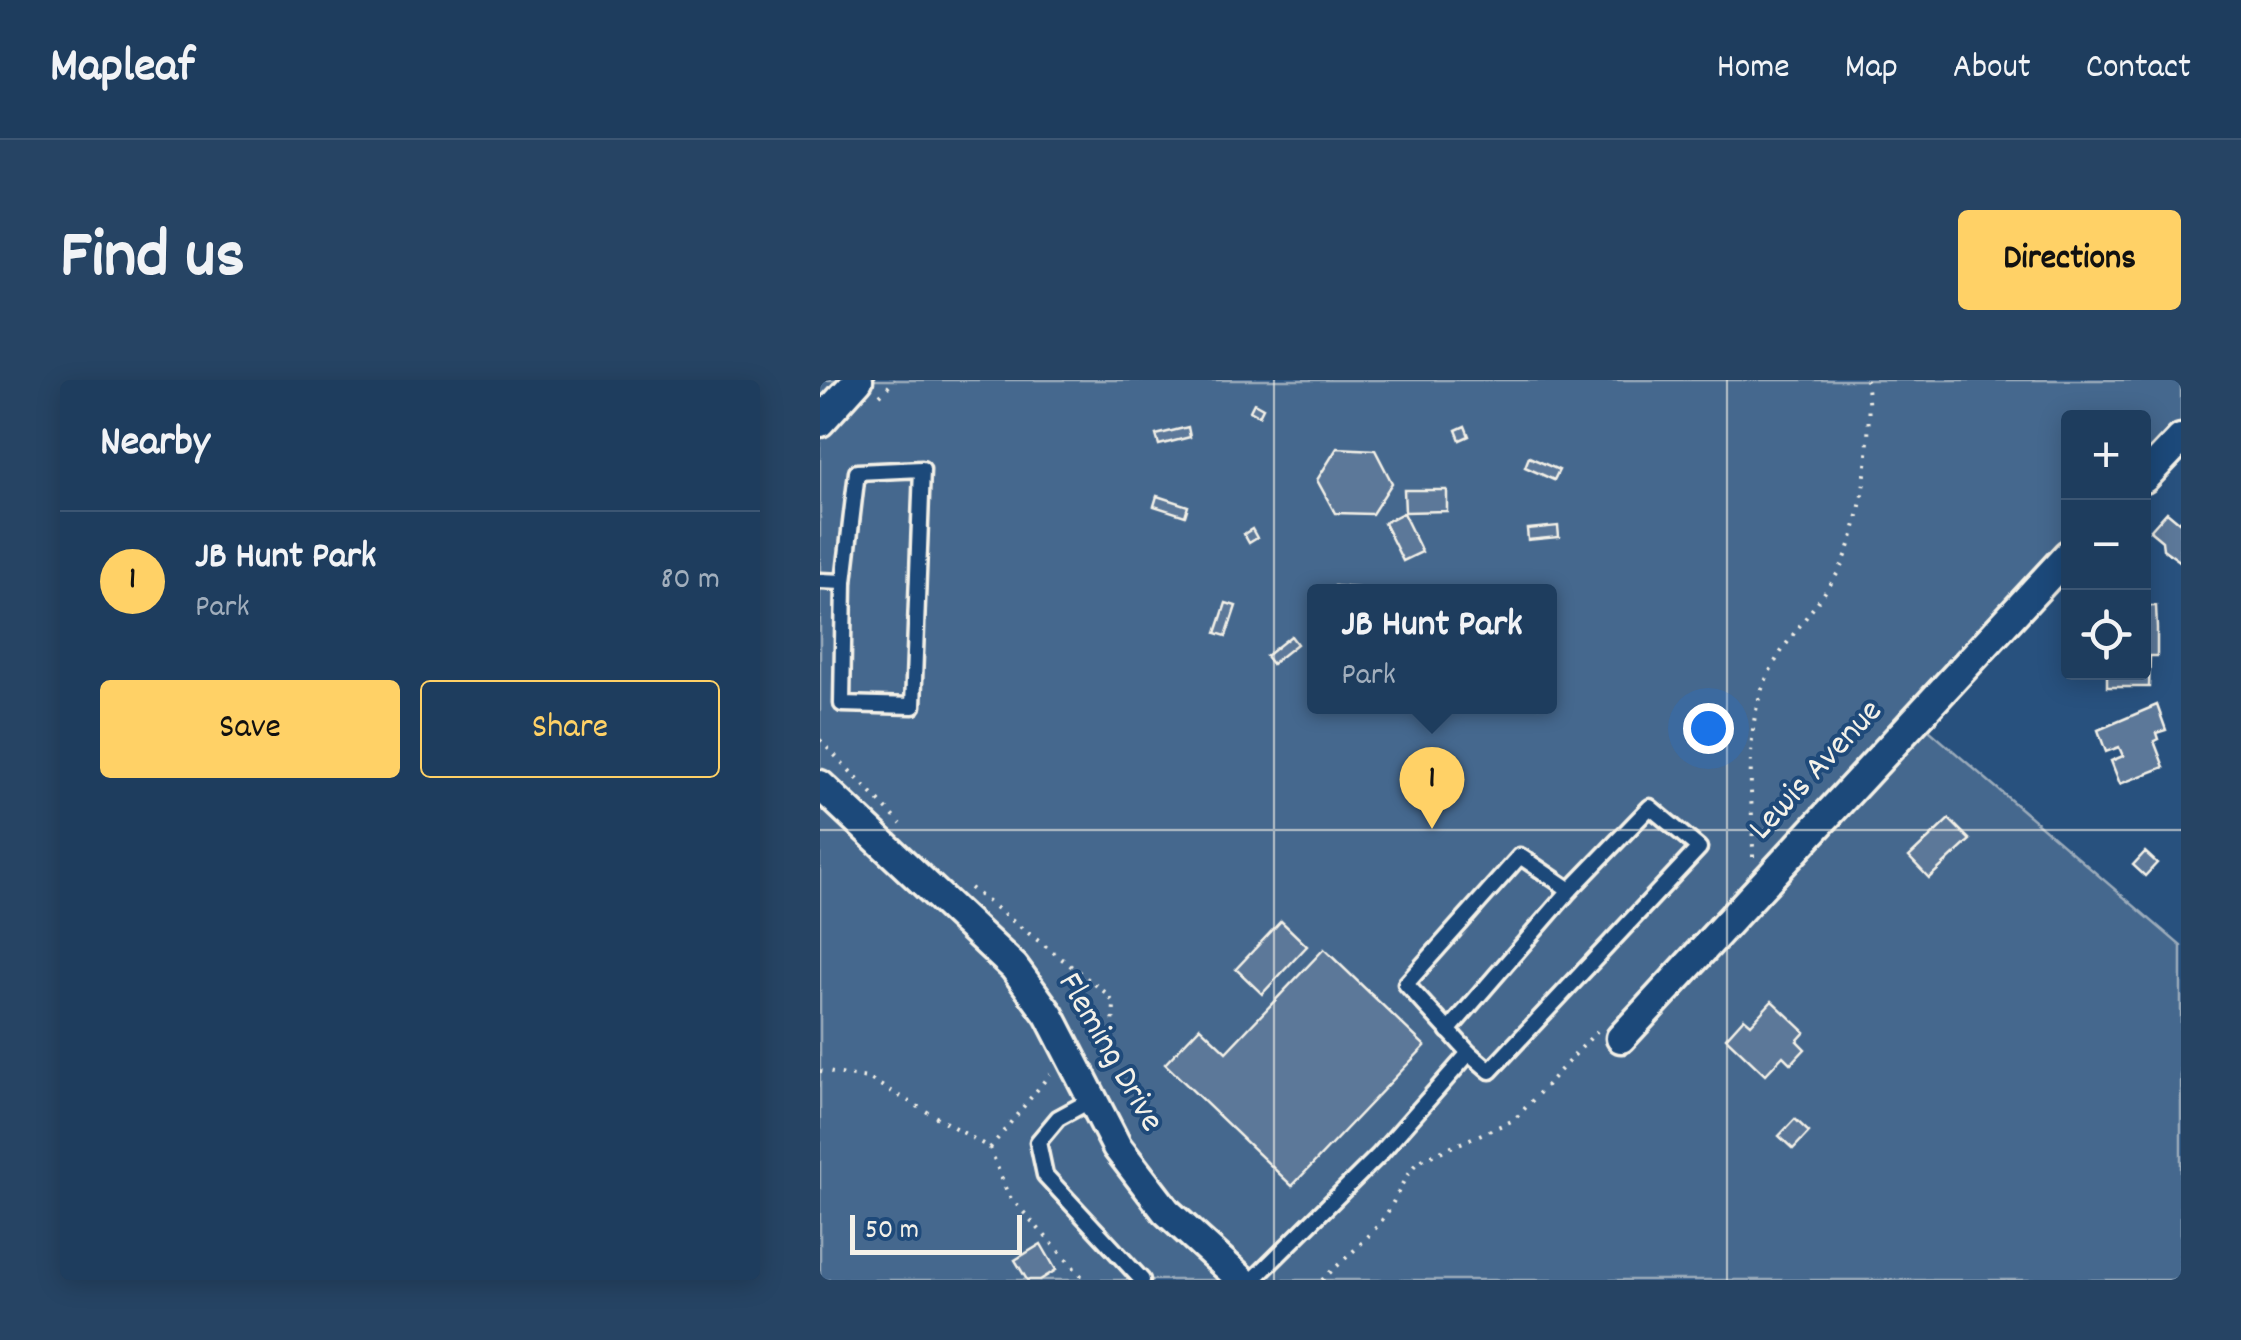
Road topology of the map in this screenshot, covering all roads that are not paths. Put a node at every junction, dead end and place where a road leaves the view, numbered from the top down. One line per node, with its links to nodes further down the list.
1 (858, 380): 2 (street)
2 (820, 422)
3 (2181, 439): 4 (street)
4 (2151, 471)
5 (2061, 563): 11 (street, Lewis Avenue)
6 (820, 580): 7 (lane)
7 (844, 582): 7 (lane)
8 (820, 785): 13 (street, Fleming Drive)
9 (1570, 890): 10 (lane); 10 (lane); 12 (lane)
10 (1448, 1031): 12 (lane)
11 (1621, 1038)
12 (1469, 1053): 16 (lane)
13 (1092, 1099): 14 (lane); 15 (street, Fleming Drive)
14 (1142, 1280)
15 (1242, 1280)
16 (1253, 1280)

